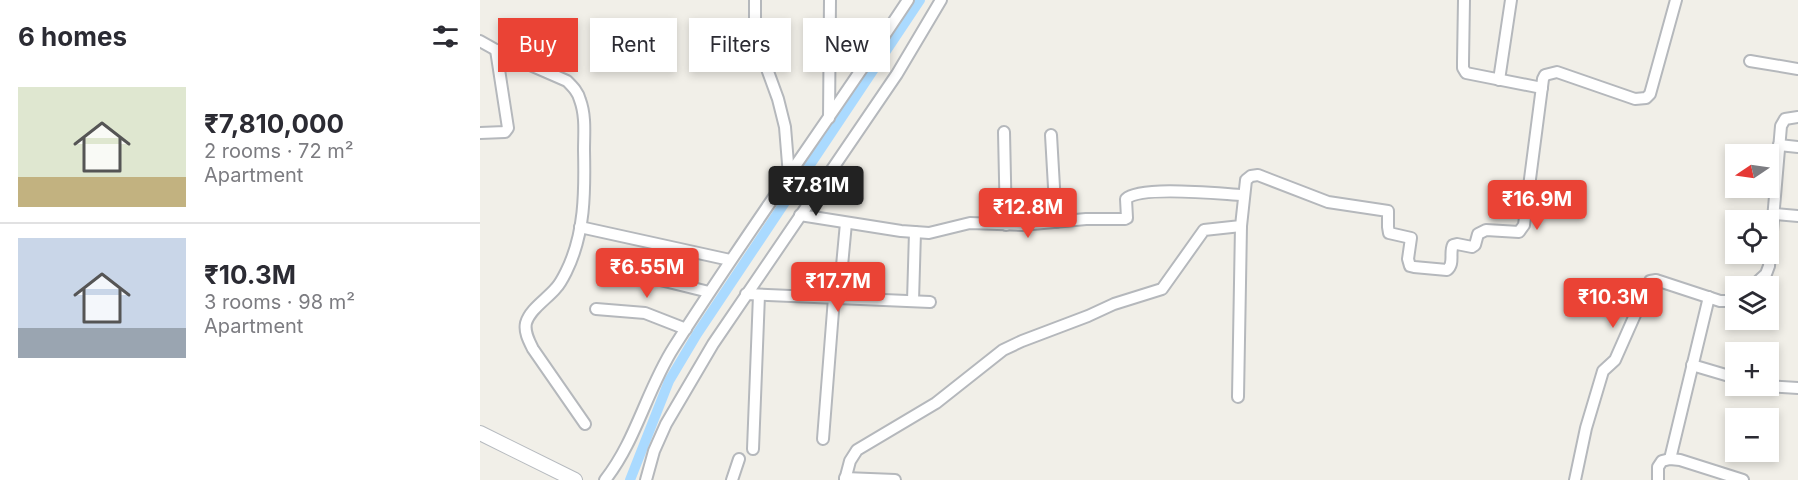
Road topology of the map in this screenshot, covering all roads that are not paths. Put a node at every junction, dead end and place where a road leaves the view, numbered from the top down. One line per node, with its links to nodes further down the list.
1 (755, 0): 21 (street)
2 (830, 0): 15 (street)
3 (908, 0): 15 (street)
4 (941, 0): 24 (street)
5 (1464, 0): 12 (street)
6 (1511, 0): 12 (street)
7 (1676, 0): 13 (street)
8 (480, 41): 9 (street)
9 (496, 50): 17 (street); 30 (street)
10 (1750, 61): 11 (street)
11 (1798, 69)
12 (1499, 80): 13 (street)
13 (1542, 88): 22 (street)
14 (1798, 117): 19 (street)
15 (829, 118): 21 (street)
16 (1004, 132): 28 (street)
17 (480, 133)
18 (1051, 135): 26 (street)
19 (1779, 145): 20 (street)
20 (1798, 147)
21 (789, 176): 32 (street)
22 (1243, 195): 26 (street); 29 (street)
23 (1779, 214): 25 (street)
24 (800, 215): 27 (street); 35 (street)
25 (1798, 216)
26 (1056, 222): 28 (street)
27 (846, 223): 31 (street); 38 (street)
28 (1006, 225): 31 (street)
29 (1241, 226): 48 (street); 56 (street)
30 (580, 227): 32 (street); 49 (street)
31 (915, 232): 39 (street)
32 (730, 260): 34 (street)
33 (628, 272): 34 (street)
34 (709, 292): 43 (street)
35 (747, 294): 36 (street); 59 (street)
36 (759, 295): 38 (street); 52 (street)
37 (1709, 297): 41 (street); 44 (street); 62 (street)
38 (836, 298): 39 (street); 51 (street)
39 (913, 302): 40 (street)
40 (930, 302)
41 (1725, 302)
42 (596, 309): 43 (street)
43 (686, 329): 58 (street)
44 (1692, 365): 45 (street); 54 (street)
45 (1725, 375)
46 (1779, 387): 47 (street)
47 (1798, 388)
48 (1238, 396)
49 (585, 424)
50 (480, 433): 55 (main road)
51 (824, 439)
52 (753, 450)
53 (738, 459): 60 (street)
54 (1670, 459): 63 (street); 64 (street)
55 (558, 476): 57 (main road)
56 (845, 479): 61 (street)
57 (574, 480)
58 (605, 480)
59 (646, 480)
60 (732, 480)
61 (895, 480)
62 (1575, 480)
63 (1658, 480)
64 (1743, 480)

